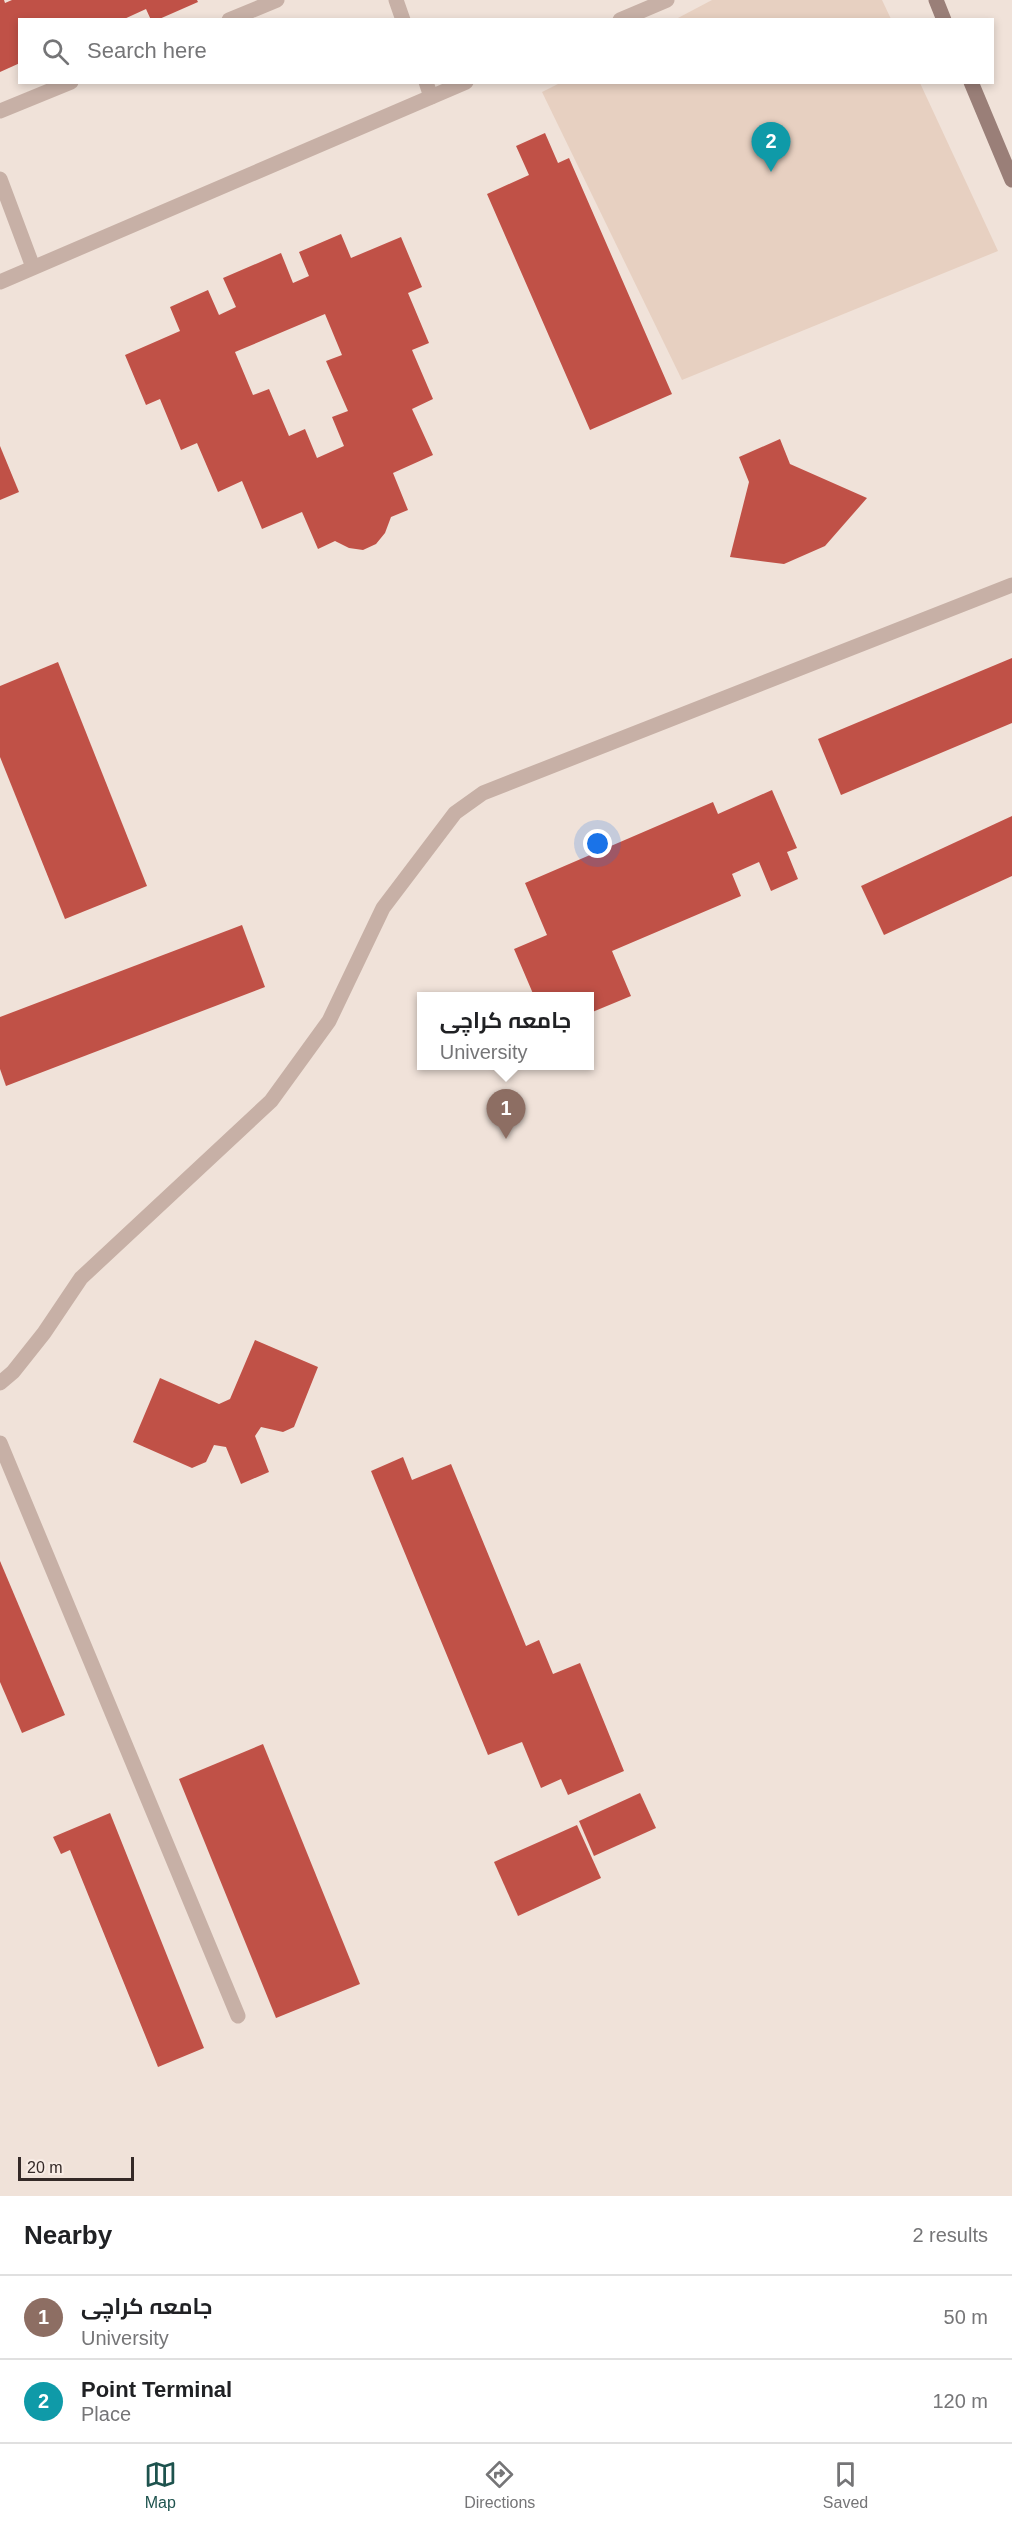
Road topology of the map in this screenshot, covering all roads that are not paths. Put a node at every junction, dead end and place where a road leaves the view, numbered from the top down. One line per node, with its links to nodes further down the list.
1 (277, 0): 5 (lane)
2 (396, 0): 6 (lane)
3 (667, 0): 7 (lane)
4 (936, 0): 8 (street)
5 (234, 18)
6 (402, 18)
7 (625, 18)
8 (943, 18)
9 (66, 84): 13 (lane)
10 (457, 84): 12 (lane)
11 (972, 84): 15 (street)
12 (429, 90): 16 (lane)
13 (0, 111)
14 (0, 179): 16 (lane)
15 (1012, 180)
16 (33, 267): 17 (lane)
17 (0, 282)
18 (1012, 585): 19 (lane)
19 (0, 1383)
20 (0, 1443): 21 (lane)
21 (238, 2016)

